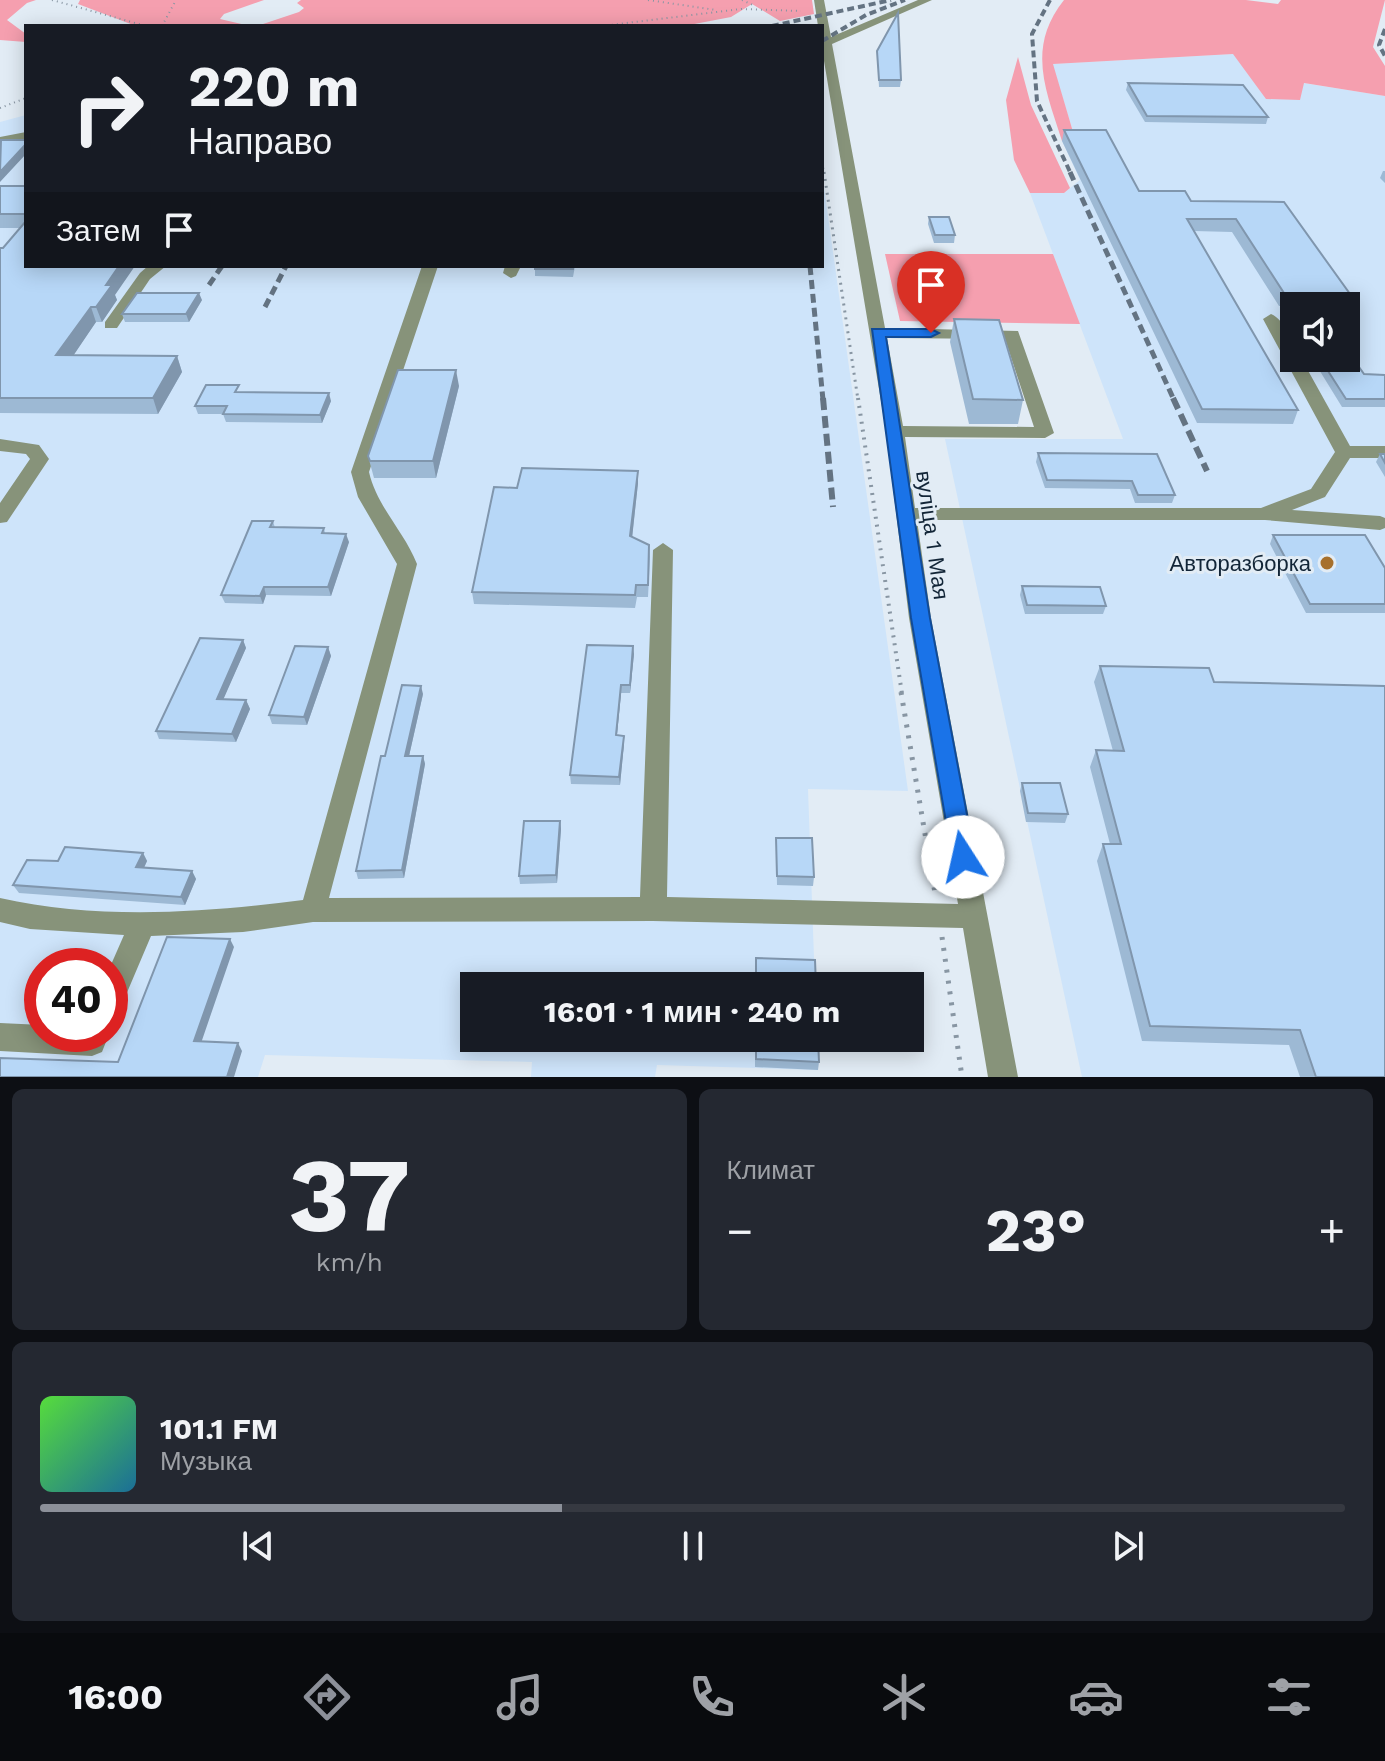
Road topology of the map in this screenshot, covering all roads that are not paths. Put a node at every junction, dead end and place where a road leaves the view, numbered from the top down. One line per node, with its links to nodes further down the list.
1 (927, 0): 2 (street)
2 (825, 43): 9 (street, вуліца 1 Мая)
3 (24, 136): 4 (street)
4 (0, 141)
5 (155, 268): 8 (street)
6 (429, 268): 21 (street)
7 (1271, 319): 12 (street)
8 (111, 325)
9 (877, 333): 10 (street, вуліца 1 Мая); 10 (street)
10 (895, 431): 14 (street, вуліца 1 Мая)
11 (0, 445): 16 (street)
12 (1344, 452): 13 (street); 15 (street)
13 (1385, 452)
14 (904, 514): 15 (street); 22 (street, вуліца 1 Мая)
15 (1263, 514): 17 (street)
16 (0, 517)
17 (1380, 523)
18 (663, 550): 19 (street)
19 (653, 909): 21 (street); 22 (street)
20 (0, 910): 23 (street)
21 (313, 910): 23 (street)
22 (974, 916): 27 (street, вуліца 1 Мая)
23 (142, 924): 24 (street)
24 (128, 957)
25 (0, 1037): 26 (street)
26 (24, 1038)
27 (1003, 1077)

